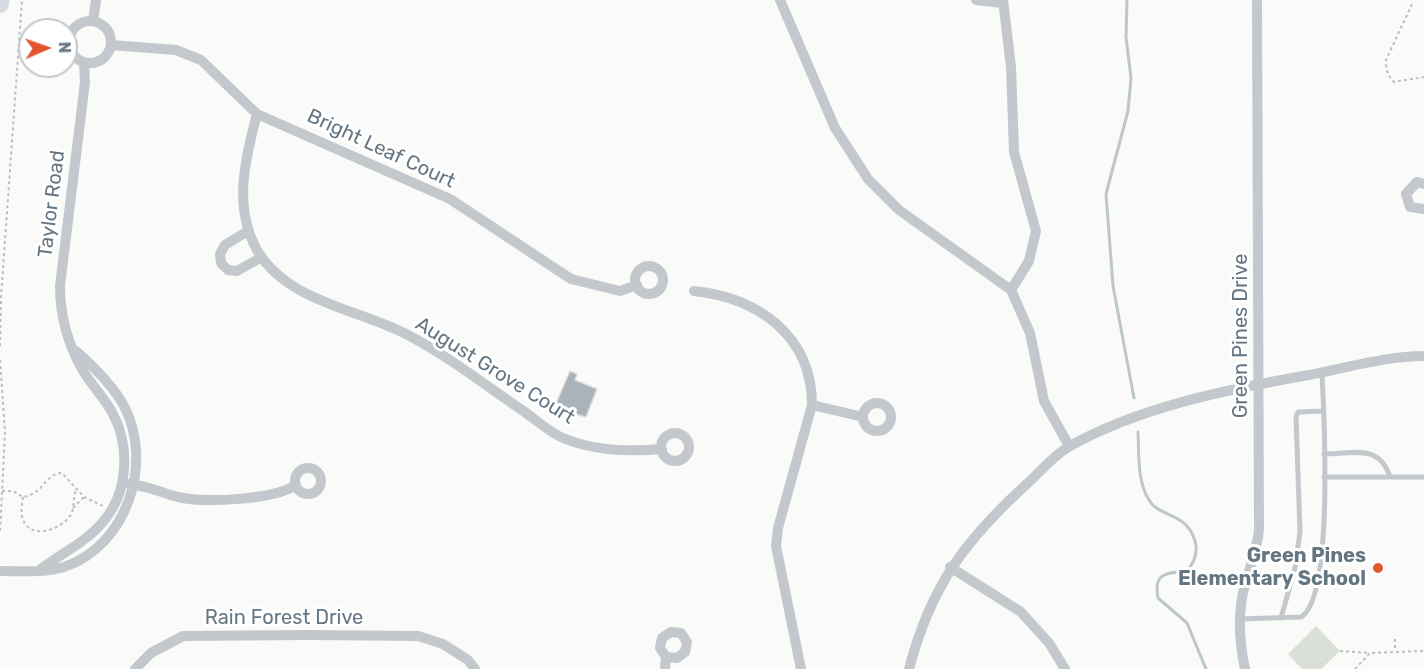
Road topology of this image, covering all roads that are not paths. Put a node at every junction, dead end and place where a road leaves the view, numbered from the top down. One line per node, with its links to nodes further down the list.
1 (96, 0): 6 (street)
2 (780, 0): 15 (street)
3 (976, 0): 5 (street)
4 (1257, 0): 19 (street, Green Pines Drive)
5 (1003, 2): 15 (street)
6 (93, 21): 7 (street); 8 (street)
7 (111, 45): 8 (street); 9 (street, Bright Leaf Court)
8 (84, 63): 29 (street, Taylor Road)
9 (257, 114): 12 (street, August Grove Court); 14 (street, Bright Leaf Court)
10 (1424, 184): 11 (street)
11 (1424, 209)
12 (248, 231): 13 (street, August Grove Court); 13 (street)
13 (262, 257): 24 (street, August Grove Court)
14 (637, 285)
15 (1011, 290): 23 (street)
16 (694, 291): 20 (street)
17 (1424, 356): 18 (street)
18 (1322, 373): 19 (street); 21 (lane)
19 (1259, 384): 23 (street); 34 (street, Green Pines Drive)
20 (812, 405): 22 (street); 39 (street)
21 (1323, 411): 25 (lane); 33 (lane)
22 (863, 417)
23 (1069, 446): 31 (street)
24 (662, 449)
25 (1324, 454): 26 (lane); 27 (lane)
26 (1324, 477): 27 (lane); 33 (lane)
27 (1390, 477): 28 (lane)
28 (1424, 477)
29 (128, 484): 30 (street); 32 (street, Taylor Road)
30 (296, 485)
31 (950, 567): 40 (street); 41 (street)
32 (0, 571)
33 (1281, 618): 34 (lane)
34 (1240, 619): 42 (street, Green Pines Drive)
35 (666, 657): 38 (street)
36 (135, 669): 37 (street, Rain Forest Drive)
37 (475, 669)
38 (665, 669)
39 (801, 669)
40 (909, 669)
41 (1065, 669)
42 (1245, 669)

